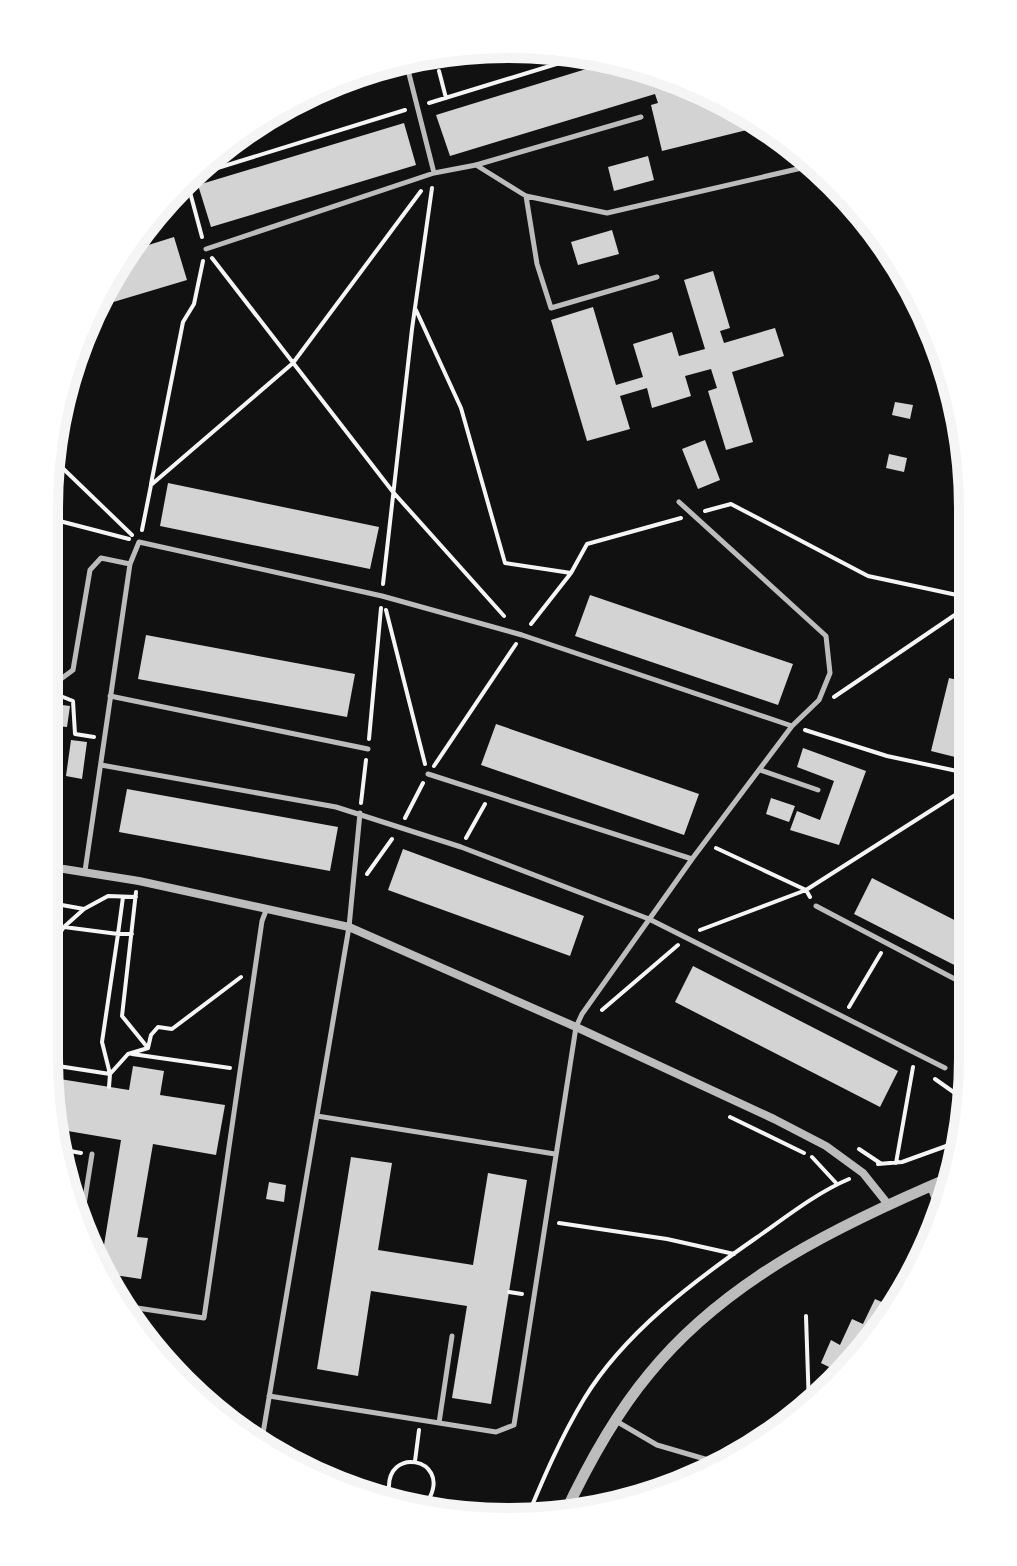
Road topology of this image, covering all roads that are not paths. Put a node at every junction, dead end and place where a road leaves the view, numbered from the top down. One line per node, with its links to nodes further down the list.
1 (407, 70): 5 (lane)
2 (641, 117): 3 (lane)
3 (476, 165): 5 (lane); 6 (lane)
4 (803, 168): 6 (lane)
5 (434, 173): 7 (lane)
6 (526, 196): 8 (lane)
7 (206, 249)
8 (657, 277)
9 (679, 502): 13 (lane)
10 (130, 564): 11 (lane); 12 (lane); 13 (lane)
11 (58, 682)
12 (110, 696): 14 (lane); 15 (lane)
13 (792, 726): 16 (lane)
14 (368, 749)
15 (100, 765): 19 (lane); 22 (lane)
16 (760, 770): 18 (lane); 20 (lane)
17 (428, 774): 20 (lane)
18 (818, 790)
19 (360, 813): 25 (lane); 26 (lane)
20 (692, 859): 25 (lane)
21 (58, 868): 22 (street)
22 (85, 871): 24 (street)
23 (816, 906): 27 (lane)
24 (267, 908): 26 (street); 38 (lane)
25 (649, 919): 28 (lane); 29 (lane)
26 (349, 927): 28 (street); 30 (lane)
27 (959, 981)
28 (576, 1027): 32 (lane); 36 (street)
29 (945, 1068)
30 (317, 1116): 32 (lane); 40 (lane)
31 (92, 1154): 37 (lane)
32 (555, 1154): 42 (lane)
33 (942, 1181): 34 (street)
34 (929, 1186): 35 (lane); 36 (street)
35 (935, 1201)
36 (887, 1203): 41 (street)
37 (84, 1207)
38 (134, 1307)
39 (452, 1336): 42 (lane)
40 (269, 1396): 42 (lane); 43 (lane)
41 (616, 1421): 44 (lane); 45 (street)
42 (439, 1423)
43 (263, 1435)
44 (711, 1461)
45 (570, 1503)

